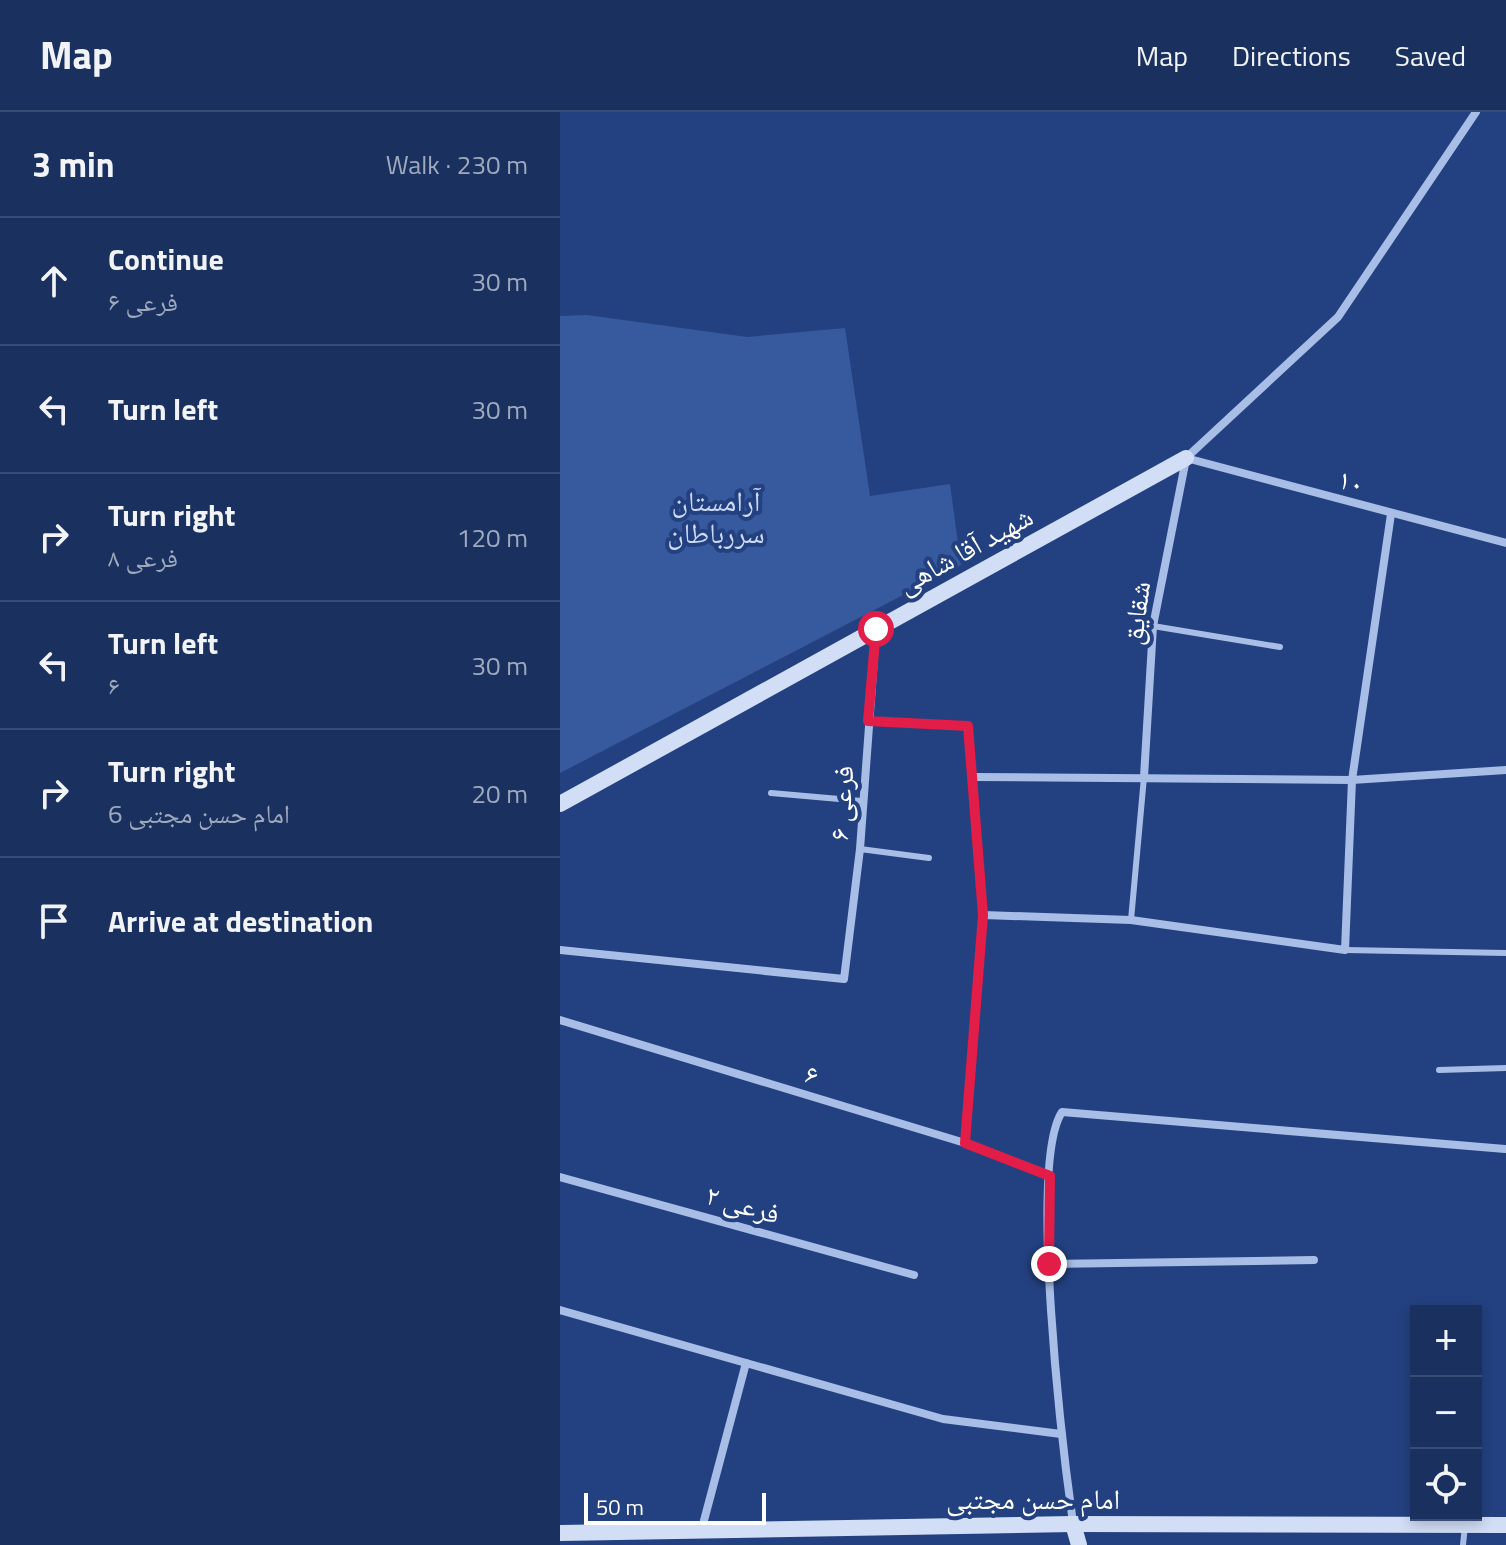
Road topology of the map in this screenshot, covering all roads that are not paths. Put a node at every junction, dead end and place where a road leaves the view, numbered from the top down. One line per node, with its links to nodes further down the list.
1 (1476, 112): 2 (street)
2 (1186, 458): 3 (street, ۱۰); 5 (street, شقایق); 6 (street, شهید آقا شاهی)
3 (1391, 514): 4 (street, ۱۰); 13 (street)
4 (1506, 543)
5 (1153, 626): 7 (lane); 12 (street, شقایق)
6 (876, 629): 8 (street, فرعی ۶); 16 (street, شهید آقا شاهی)
7 (1280, 647)
8 (868, 721): 9 (lane); 15 (street, فرعی ۶)
9 (968, 726): 11 (street)
10 (1506, 770): 13 (street)
11 (973, 777): 12 (street); 19 (street)
12 (1144, 777): 13 (street); 20 (lane)
13 (1352, 780): 22 (street)
14 (771, 793): 15 (lane)
15 (862, 801): 17 (street, فرعی ۶)
16 (560, 804)
17 (860, 849): 18 (lane); 21 (street, فرعی ۶)
18 (929, 858)
19 (983, 915): 20 (street); 27 (street)
20 (1131, 920): 22 (street)
21 (560, 950)
22 (1345, 950): 23 (lane)
23 (1506, 953)
24 (560, 1020): 27 (street, ۶)
25 (1506, 1068): 26 (lane)
26 (1439, 1070)
27 (965, 1143): 29 (street, ۶)
28 (1505, 1149): 29 (street)
29 (1050, 1176): 32 (street)
30 (560, 1177): 33 (street, فرعی ۲)
31 (1314, 1260): 32 (street)
32 (1049, 1264): 36 (street)
33 (914, 1275)
34 (560, 1310): 35 (street)
35 (746, 1363): 36 (street); 42 (street)
36 (1061, 1434): 39 (street)
37 (1410, 1520): 39 (street, امام حسن مجتبی)
38 (1447, 1521): 40 (street, امام حسن مجتبی)
39 (1073, 1524): 42 (street, امام حسن مجتبی); 44 (street)
40 (1465, 1525): 41 (street, امام حسن مجتبی); 45 (lane)
41 (1506, 1525)
42 (702, 1528): 43 (street, امام حسن مجتبی)
43 (560, 1533)
44 (1079, 1545)
45 (1463, 1545)

